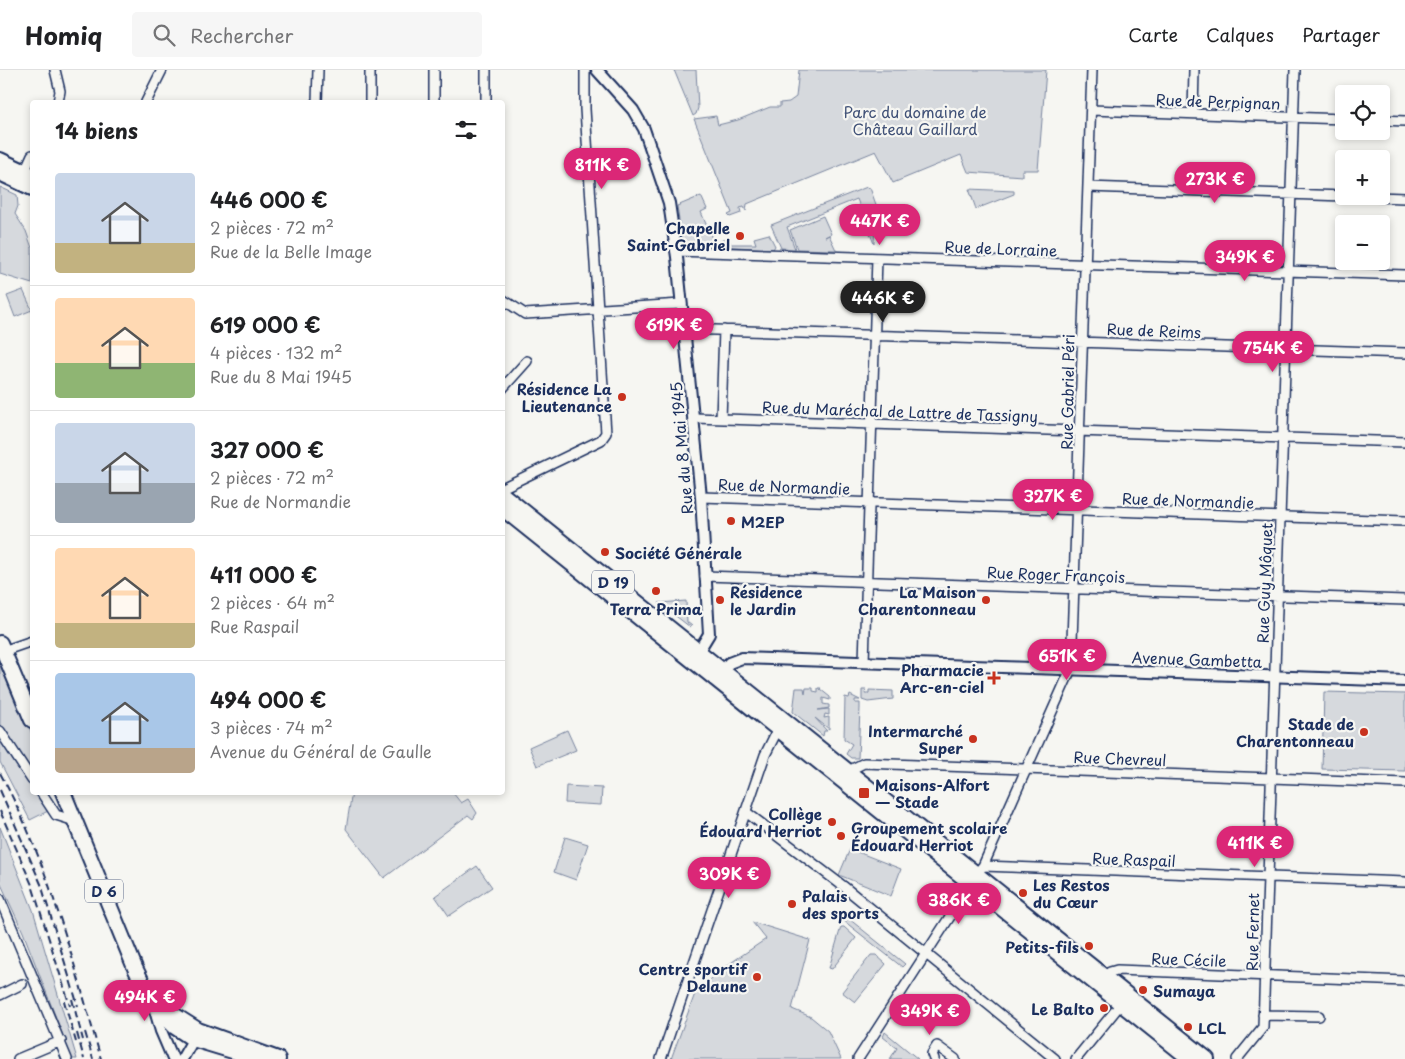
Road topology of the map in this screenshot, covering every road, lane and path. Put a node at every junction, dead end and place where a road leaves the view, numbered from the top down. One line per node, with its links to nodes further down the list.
1 (56, 70): 12 (street)
2 (162, 70): 13 (street)
3 (318, 70): 14 (street)
4 (370, 70): 15 (street)
5 (434, 70): 16 (street)
6 (486, 70): 17 (street)
7 (585, 70): 40 (street)
8 (597, 70): 33 (street, Rue du 8 Mai 1945)
9 (1092, 70): 18 (street, Rue Gabriel Péri)
10 (1194, 70): 19 (street)
11 (1295, 70): 20 (street, Rue Guy Môquet)
12 (58, 100)
13 (147, 100)
14 (317, 100)
15 (370, 100)
16 (434, 100)
17 (486, 100)
18 (1091, 110): 19 (street, Rue de Perpignan); 28 (street, Rue Gabriel Péri)
19 (1193, 113): 20 (street, Rue de Perpignan)
20 (1293, 117): 21 (street, Rue de Perpignan); 29 (street, Rue Guy Môquet)
21 (1335, 119)
22 (1390, 120): 23 (street)
23 (1405, 121)
24 (0, 160): 27 (main road)
25 (30, 161): 27 (street)
26 (0, 173): 27 (main road)
27 (25, 176)
28 (1088, 187): 29 (street); 35 (street, Rue Gabriel Péri)
29 (1291, 194): 30 (street); 36 (street, Rue Guy Môquet)
30 (1335, 196)
31 (1390, 197): 32 (street)
32 (1405, 198)
33 (676, 252): 34 (street, Rue de Lorraine); 39 (street, Rue du 8 Mai 1945)
34 (877, 258): 35 (street, Rue de Lorraine); 43 (street)
35 (1084, 264): 36 (street, Rue de Lorraine); 44 (street, Rue Gabriel Péri)
36 (1288, 272): 37 (street, Rue de Lorraine); 45 (street, Rue Guy Môquet)
37 (1405, 275)
38 (505, 301): 40 (street)
39 (681, 304): 40 (street); 41 (street, Rue du 8 Mai 1945)
40 (598, 309): 55 (street)
41 (684, 329): 42 (street, Rue de Reims); 49 (street, Rue du 8 Mai 1945)
42 (724, 330): 43 (street, Rue de Reims); 50 (street)
43 (875, 334): 44 (street, Rue de Reims); 51 (street)
44 (1082, 342): 45 (street, Rue de Reims); 52 (street, Rue Gabriel Péri)
45 (1286, 349): 46 (street, Rue de Reims); 53 (street, Rue Guy Môquet)
46 (1405, 353)
47 (527, 361): 48 (street)
48 (505, 386)
49 (694, 418): 50 (street, Rue du Maréchal de Lattre de Tassigny); 57 (street, Rue du 8 Mai 1945)
50 (721, 419): 51 (street, Rue du Maréchal de Lattre de Tassigny)
51 (871, 424): 52 (street, Rue du Maréchal de Lattre de Tassigny); 58 (street)
52 (1080, 432): 53 (street, Rue du Maréchal de Lattre de Tassigny); 60 (street, Rue Gabriel Péri)
53 (1283, 438): 54 (street, Rue du Maréchal de Lattre de Tassigny); 61 (street, Rue Guy Môquet)
54 (1405, 442)
55 (505, 487)
56 (505, 497): 70 (main road, D 19)
57 (701, 497): 58 (street, Rue de Normandie); 63 (street, Rue du 8 Mai 1945)
58 (869, 503): 60 (street, Rue de Normandie); 64 (street)
59 (505, 510): 70 (main road, D 19)
60 (1076, 510): 61 (street, Rue de Normandie); 65 (street, Rue Gabriel Péri)
61 (1280, 517): 62 (street, Rue de Normandie); 66 (street, Rue Guy Môquet)
62 (1405, 521)
63 (705, 576): 64 (street, Rue Roger François); 70 (street, Rue du 8 Mai 1945)
64 (866, 580): 65 (street, Rue Roger François); 71 (street)
65 (1075, 589): 66 (street, Rue Roger François); 72 (street, Rue Gabriel Péri)
66 (1277, 595): 67 (street, Rue Roger François); 74 (street, Rue Guy Môquet)
67 (1405, 600)
68 (30, 641): 69 (street)
69 (2, 647): 76 (main road)
70 (696, 657): 73 (main road, D 19)
71 (864, 662): 72 (street, Avenue Gambetta); 73 (street, Avenue Gambetta)
72 (1071, 669): 74 (street, Avenue Gambetta); 79 (street, Rue Gabriel Péri)
73 (719, 676): 77 (main road, D 19)
74 (1274, 677): 75 (street, Avenue Gambetta); 82 (street, Rue Fernet)
75 (1405, 681)
76 (30, 715)
77 (782, 726): 81 (main road, D 19); 86 (street)
78 (0, 731): 80 (street)
79 (1026, 768): 81 (street, Rue Chevreul); 82 (street, Rue Chevreul); 88 (street, Rue Gabriel Péri)
80 (30, 777)
81 (847, 778): 88 (main road, D 19)
82 (1271, 778): 83 (street, Rue Chevreul); 89 (street, Rue Fernet)
83 (1405, 783)
84 (42, 795): 87 (street)
85 (64, 795): 87 (main road, D 6)
86 (746, 812): 92 (street); 111 (street)
87 (75, 821): 97 (main road, D 6)
88 (977, 875): 89 (street, Rue Raspail); 92 (street, Rue Gabriel Péri); 94 (main road, D 19)
89 (1267, 877): 90 (street, Rue Raspail); 93 (street, Rue Fernet)
90 (1405, 882)
91 (0, 898): 104 (street)
92 (926, 955): 112 (street, Rue Gabriel Péri); 115 (street)
93 (1265, 976): 94 (street, Rue Cécile); 95 (street, Rue Cécile); 101 (street, Rue Fernet)
94 (1100, 980): 99 (main road, D 19)
95 (1405, 981)
96 (22, 984): 98 (street)
97 (146, 988): 100 (main road, D 6); 103 (main road, D 6)
98 (0, 995)
99 (1124, 1000): 116 (street); 117 (main road, D 19); 118 (main road, D 19)
100 (154, 1006): 103 (main road, D 6); 107 (street)
101 (1263, 1015): 102 (street); 119 (street, Rue Fernet)
102 (1319, 1016)
103 (196, 1035): 108 (street); 109 (main road, D 6); 110 (main road, D 6)
104 (61, 1041): 105 (street); 106 (street)
105 (18, 1059)
106 (67, 1059)
107 (174, 1059)
108 (182, 1059)
109 (259, 1059)
110 (278, 1059)
111 (661, 1059)
112 (858, 1059)
113 (934, 1059): 114 (street)
114 (955, 1059)
115 (1055, 1059)
116 (1076, 1059)
117 (1190, 1059)
118 (1207, 1059)
119 (1237, 1059)

